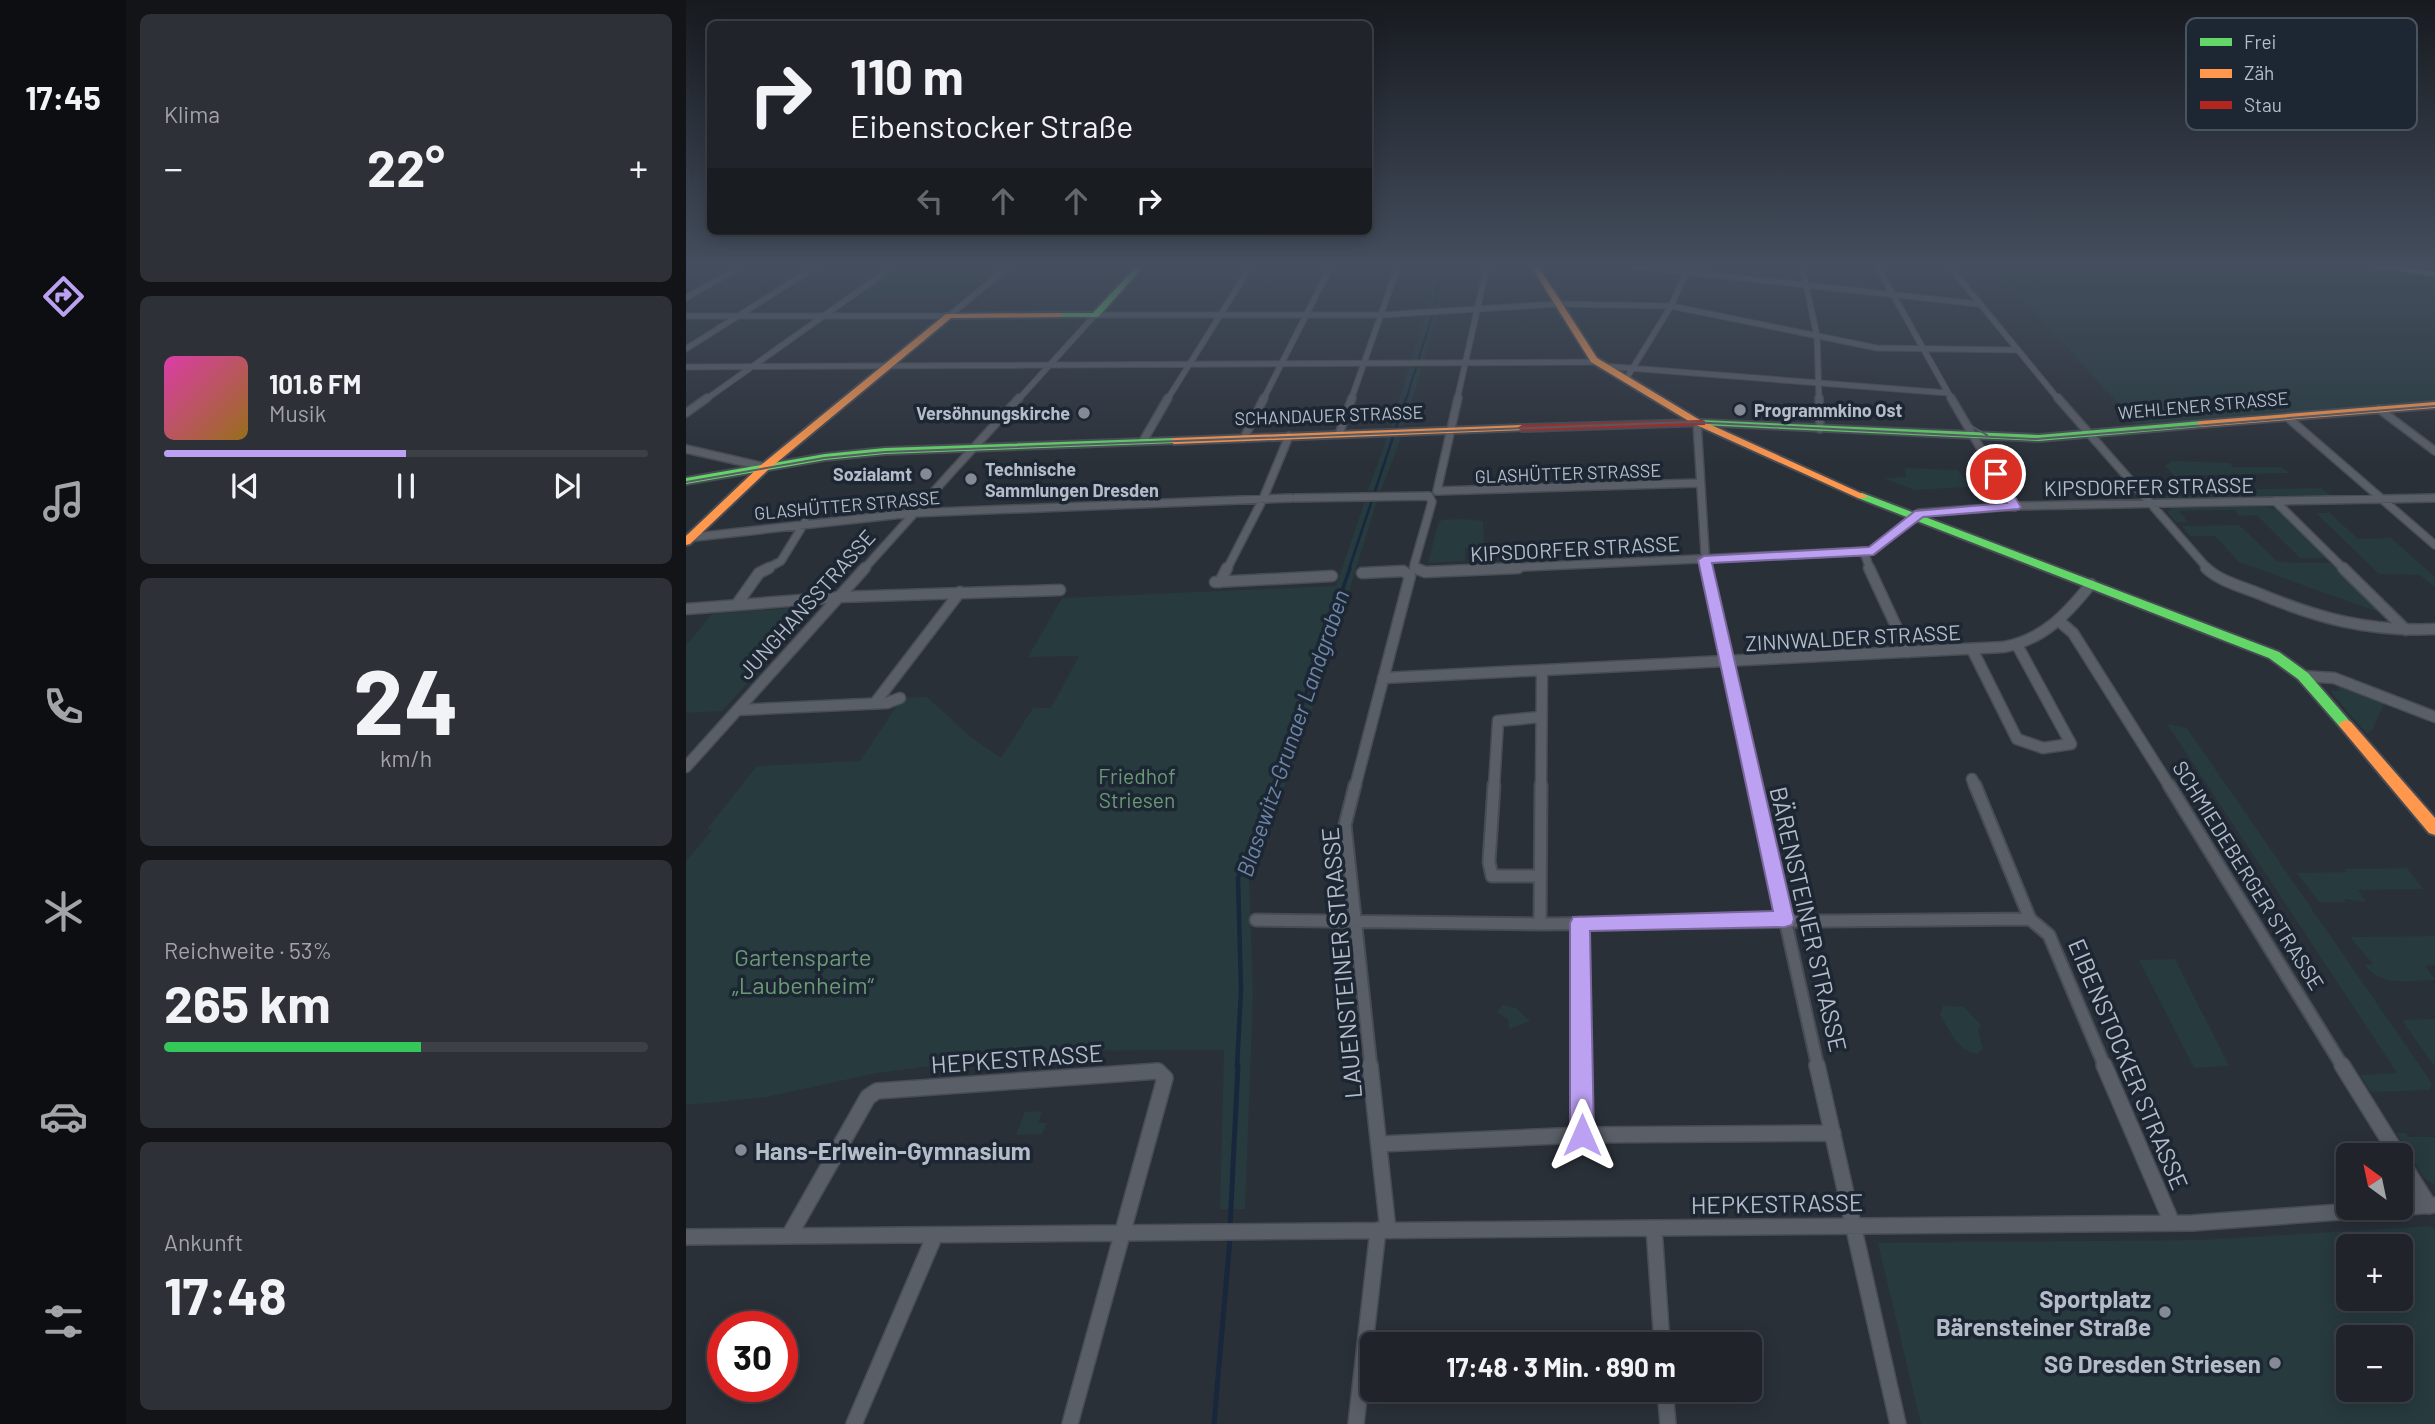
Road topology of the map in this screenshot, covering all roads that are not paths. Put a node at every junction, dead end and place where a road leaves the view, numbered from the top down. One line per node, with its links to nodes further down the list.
1 (713, 332): 16 (street)
2 (800, 332): 25 (street)
3 (929, 332): 26 (main road)
4 (1079, 332): 21 (street, JUNGHANSSTRASSE)
5 (1210, 332): 22 (street)
6 (1297, 332): 23 (street)
7 (1374, 332): 19 (street)
8 (1473, 332): 24 (street, LAUENSTEINER STRASSE)
9 (1578, 332): 20 (main road)
10 (1656, 332): 28 (street)
11 (1799, 332): 15 (street)
12 (1815, 332): 15 (street)
13 (1913, 332): 17 (street)
14 (2002, 332): 18 (street)
15 (1816, 336): 17 (street); 30 (street)
16 (686, 349)
17 (1923, 350): 18 (street); 31 (street)
18 (2016, 350): 41 (street)
19 (1362, 364): 23 (street); 24 (street); 40 (street)
20 (1600, 364): 24 (street); 28 (street); 29 (main road)
21 (1048, 365): 22 (street); 26 (street); 47 (street, JUNGHANSSTRASSE)
22 (1187, 365): 23 (street); 46 (street)
23 (1281, 365): 44 (street)
24 (1465, 365): 39 (street, LAUENSTEINER STRASSE)
25 (752, 366): 26 (street); 27 (street); 34 (street)
26 (889, 366): 50 (main road)
27 (686, 367)
28 (1636, 367): 29 (street); 30 (street)
29 (1626, 379): 36 (main road)
30 (1817, 382): 31 (street); 38 (street)
31 (1948, 393): 43 (street)
32 (2435, 405): 33 (main road, WEHLENER STRASSE)
33 (2379, 409): 35 (main road, WEHLENER STRASSE); 49 (street)
34 (686, 413)
35 (2287, 417): 41 (main road, WEHLENER STRASSE); 54 (street)
36 (1697, 422): 37 (main road, SCHANDAUER STRASSE); 39 (main road, SCHANDAUER STRASSE); 45 (main road); 52 (street, BÄRENSTEINER STRASSE)
37 (1748, 424): 38 (main road, SCHANDAUER STRASSE); 45 (main road)
38 (1820, 429): 43 (main road, SCHANDAUER STRASSE)
39 (1452, 430): 40 (main road, SCHANDAUER STRASSE); 53 (street, LAUENSTEINER STRASSE)
40 (1339, 434): 42 (main road, SCHANDAUER STRASSE)
41 (2090, 434): 43 (main road, WEHLENER STRASSE); 58 (street)
42 (1289, 436): 44 (main road, SCHANDAUER STRASSE); 56 (street)
43 (1974, 437): 59 (street)
44 (1244, 438): 46 (main road, SCHANDAUER STRASSE)
45 (1734, 439): 61 (main road)
46 (1143, 441): 47 (main road, SCHANDAUER STRASSE)
47 (975, 447): 50 (main road, SCHANDAUER STRASSE); 60 (street, JUNGHANSSTRASSE)
48 (686, 449): 50 (street)
49 (2435, 451)
50 (765, 467): 51 (main road, SCHANDAUER STRASSE); 63 (main road)
51 (686, 481)
52 (1699, 483): 53 (street, GLASHÜTTER STRASSE); 66 (street, BÄRENSTEINER STRASSE)
53 (1433, 494): 56 (street, GLASHÜTTER STRASSE); 68 (street, LAUENSTEINER STRASSE)
54 (2379, 498): 55 (street, KIPSDORFER STRASSE); 57 (street, KIPSDORFER STRASSE); 64 (street)
55 (2435, 498)
56 (1263, 499): 60 (street, GLASHÜTTER STRASSE); 69 (street)
57 (2275, 501): 58 (street, KIPSDORFER STRASSE); 78 (street)
58 (2150, 504): 59 (street, KIPSDORFER STRASSE); 78 (street)
59 (2015, 507): 61 (street, KIPSDORFER STRASSE)
60 (914, 513): 62 (street, GLASHÜTTER STRASSE); 73 (street, JUNGHANSSTRASSE)
61 (1915, 516): 65 (street, KIPSDORFER STRASSE); 70 (main road)
62 (805, 522): 63 (street, GLASHÜTTER STRASSE); 74 (street)
63 (688, 539)
64 (2435, 545)
65 (1864, 552): 66 (street, KIPSDORFER STRASSE); 81 (street)
66 (1704, 560): 68 (street, KIPSDORFER STRASSE); 82 (street, BÄRENSTEINER STRASSE)
67 (1362, 572): 68 (street, KIPSDORFER STRASSE)
68 (1413, 573): 85 (street, LAUENSTEINER STRASSE)
69 (1332, 576)
70 (2091, 584): 76 (street, ZINNWALDER STRASSE); 84 (main road)
71 (1060, 590): 72 (street)
72 (960, 592): 73 (street); 87 (street)
73 (840, 597): 74 (street); 88 (street, JUNGHANSSTRASSE)
74 (737, 604): 75 (street)
75 (686, 609)
76 (2059, 621): 79 (street, ZINNWALDER STRASSE); 103 (street, SCHMIEDEBERGER STRASSE)
77 (2435, 629): 78 (street)
78 (2406, 630)
79 (2017, 645): 80 (street, ZINNWALDER STRASSE); 80 (street)
80 (1972, 649): 81 (street, ZINNWALDER STRASSE)
81 (1908, 652): 82 (street, ZINNWALDER STRASSE)
82 (1726, 662): 83 (street, ZINNWALDER STRASSE); 95 (street, BÄRENSTEINER STRASSE)
83 (1542, 671): 85 (street, ZINNWALDER STRASSE); 89 (street)
84 (2303, 676): 90 (street); 93 (main road)
85 (1383, 678): 98 (street, LAUENSTEINER STRASSE)
86 (900, 698): 87 (street)
87 (875, 703): 88 (street)
88 (737, 710): 91 (street, JUNGHANSSTRASSE)
89 (1541, 717): 94 (street); 94 (street)
90 (2435, 717)
91 (686, 766)
92 (1972, 779): 96 (street, EIBENSTOCKER STRASSE)
93 (2435, 829)
94 (1540, 876): 100 (street)
95 (1785, 919): 96 (street); 99 (street); 101 (street, BÄRENSTEINER STRASSE)
96 (2030, 919): 107 (street, EIBENSTOCKER STRASSE)
97 (1256, 920): 98 (street)
98 (1355, 922): 100 (street); 104 (street, LAUENSTEINER STRASSE)
99 (1580, 923): 100 (street); 102 (street)
100 (1540, 924)
101 (1833, 1133): 102 (street); 108 (street, BÄRENSTEINER STRASSE)
102 (1582, 1135): 104 (street)
103 (2391, 1143)
104 (1380, 1144): 110 (street, LAUENSTEINER STRASSE)
105 (2413, 1178): 106 (street)
106 (2432, 1205): 107 (street, HEPKESTRASSE)
107 (2172, 1223): 108 (street, HEPKESTRASSE)
108 (1854, 1225): 109 (street, HEPKESTRASSE); 121 (street, BÄRENSTEINER STRASSE)
109 (1654, 1228): 110 (street, HEPKESTRASSE); 115 (street)
110 (1383, 1230): 111 (street, HEPKESTRASSE); 119 (street, LAUENSTEINER STRASSE)
111 (1119, 1234): 112 (street, HEPKESTRASSE); 113 (street, HEPKESTRASSE); 118 (street)
112 (935, 1235): 113 (street, HEPKESTRASSE); 117 (street)
113 (789, 1236): 114 (street, HEPKESTRASSE)
114 (686, 1237)
115 (1661, 1332)
116 (1666, 1402): 120 (street)
117 (854, 1424)
118 (1070, 1424)
119 (1356, 1424)
120 (1668, 1424)
121 (1898, 1424)

